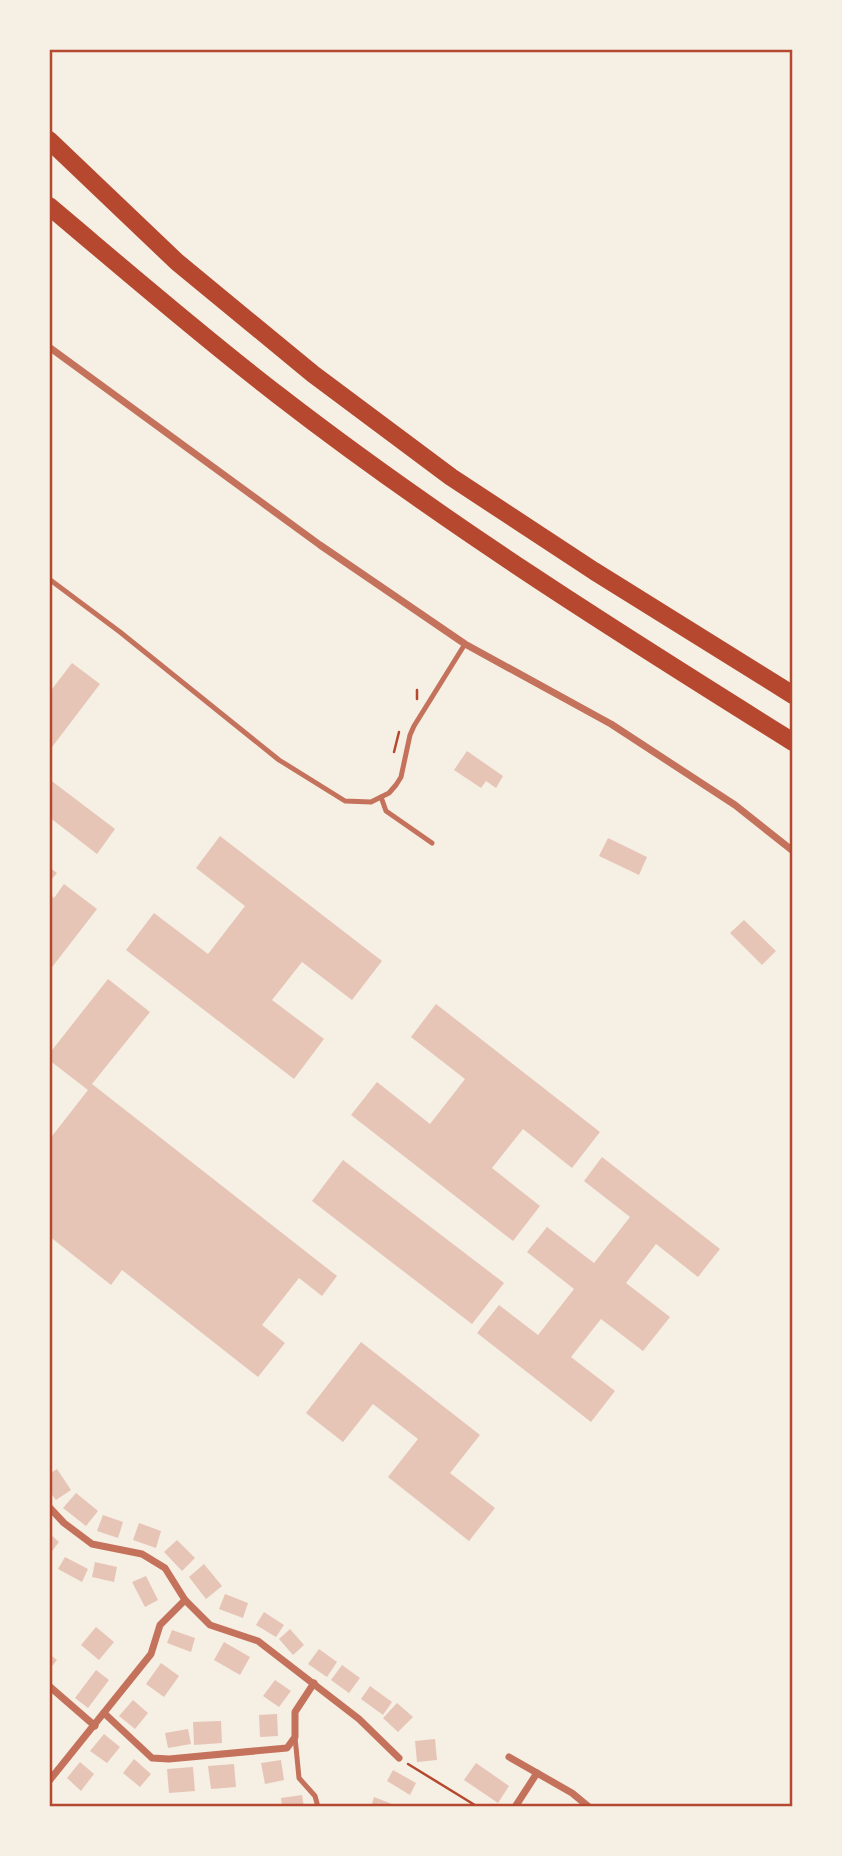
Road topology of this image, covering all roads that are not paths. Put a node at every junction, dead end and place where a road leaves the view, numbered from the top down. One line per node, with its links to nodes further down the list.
1 (49, 137): 8 (highway)
2 (49, 200): 4 (highway)
3 (49, 206): 4 (highway)
4 (116, 262): 9 (highway)
5 (49, 347): 7 (street)
6 (49, 579): 10 (lane)
7 (465, 644): 10 (lane); 12 (street)
8 (793, 695)
9 (793, 742)
10 (380, 797): 11 (lane)
11 (432, 843)
12 (793, 851)
13 (49, 1507): 14 (street)
14 (186, 1600): 15 (street); 17 (street)
15 (314, 1683): 19 (street); 21 (street)
16 (49, 1686): 18 (street)
17 (104, 1713): 18 (street); 19 (street)
18 (95, 1726): 23 (street)
19 (295, 1737): 24 (lane)
20 (509, 1757): 22 (street)
21 (399, 1758)
22 (537, 1773): 25 (street); 26 (street)
23 (49, 1782)
24 (318, 1807)
25 (515, 1807)
26 (589, 1807)

